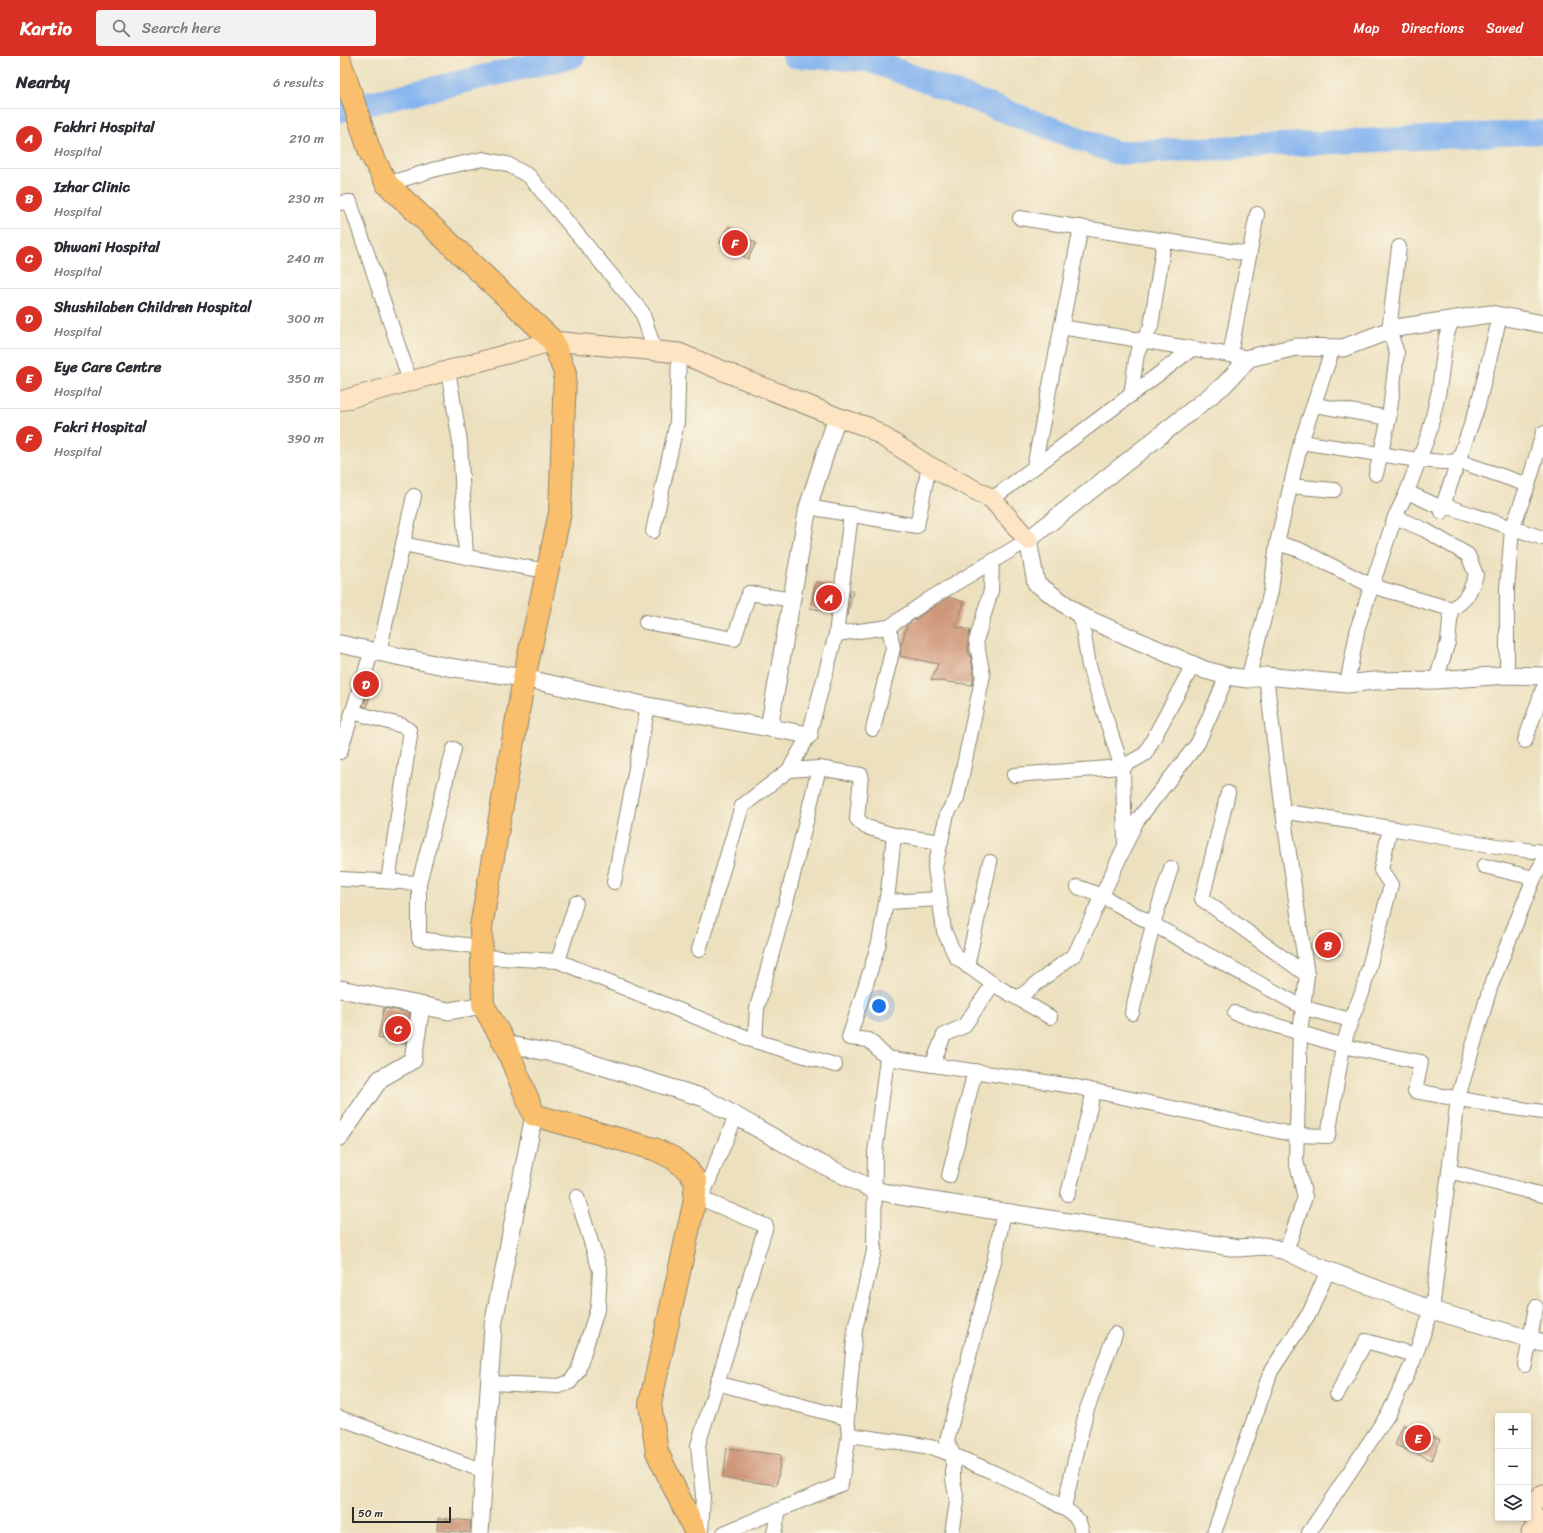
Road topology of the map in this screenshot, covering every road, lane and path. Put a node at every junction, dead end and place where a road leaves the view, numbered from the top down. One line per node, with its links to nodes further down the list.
1 (340, 61): 2 (main road)
2 (387, 184): 15 (main road); 19 (street)
3 (340, 203): 24 (street)
4 (1257, 214): 9 (street)
5 (1020, 218): 6 (street)
6 (1081, 227): 7 (street); 13 (street)
7 (1164, 241): 9 (street); 16 (street)
8 (1399, 247): 14 (street)
9 (1249, 254): 21 (street)
10 (1500, 316): 11 (street); 12 (street); 34 (street)
11 (1452, 320): 14 (street); 33 (street)
12 (1543, 324)
13 (1061, 327): 16 (street); 36 (street)
14 (1389, 330): 17 (street); 29 (street)
15 (553, 341): 19 (main road); 23 (main road); 56 (main road)
16 (1144, 341): 18 (street); 25 (street)
17 (1333, 348): 22 (street); 27 (street)
18 (1192, 349): 21 (street); 25 (street)
19 (655, 351): 20 (main road)
20 (679, 353): 28 (main road); 49 (street)
21 (1230, 355): 22 (street)
22 (1249, 358): 51 (street)
23 (448, 370): 24 (main road); 54 (street)
24 (410, 381): 26 (main road)
25 (1131, 395): 36 (street)
26 (340, 401)
27 (1315, 405): 29 (street); 31 (street)
28 (837, 417): 35 (main road); 44 (street)
29 (1389, 418): 32 (street)
30 (1543, 432): 38 (street)
31 (1301, 442): 32 (street); 39 (street)
32 (1380, 454): 33 (street); 37 (street)
33 (1418, 460): 34 (street); 41 (street)
34 (1458, 461): 38 (street); 45 (street)
35 (929, 466): 43 (main road); 46 (street)
36 (1034, 467): 43 (street)
37 (1376, 474)
38 (1528, 485): 48 (street)
39 (1290, 486): 40 (street); 52 (street)
40 (1334, 490)
41 (1407, 492): 45 (street); 47 (street)
42 (414, 496): 53 (street)
43 (992, 499): 51 (main road)
44 (808, 507): 46 (street); 58 (street)
45 (1443, 508): 48 (street)
46 (851, 514): 63 (street)
47 (1395, 517): 57 (street); 59 (street)
48 (1512, 529): 50 (street); 67 (street)
49 (653, 531)
50 (1543, 538)
51 (1028, 540): 55 (street); 60 (street)
52 (1277, 543): 57 (street); 72 (street)
53 (403, 544): 54 (street); 65 (street)
54 (466, 557): 56 (street)
55 (992, 562): 62 (street); 92 (street)
56 (547, 571): 71 (main road)
57 (1372, 586): 59 (street); 74 (street)
58 (792, 600): 61 (street); 78 (street)
59 (1451, 608): 73 (street)
60 (1080, 616): 66 (street); 84 (street)
61 (646, 622)
62 (889, 627): 63 (street); 79 (street)
63 (836, 634): 80 (street)
64 (340, 644): 65 (street)
65 (376, 651): 71 (street); 77 (street)
66 (1193, 665): 68 (street); 84 (street)
67 (1507, 675): 70 (street); 73 (street)
68 (1227, 676): 72 (street); 93 (street)
69 (1266, 676): 72 (street); 74 (street); 89 (street)
70 (1543, 676)
71 (524, 678): 76 (street); 111 (main road)
72 (1248, 679)
73 (1436, 680): 74 (street)
74 (1347, 684)
75 (1543, 689): 81 (street)
76 (648, 706): 78 (street); 102 (street)
77 (353, 712): 83 (street); 101 (street)
78 (769, 728): 80 (street)
79 (873, 729)
80 (809, 735): 86 (street)
81 (1525, 741)
82 (454, 749): 103 (street)
83 (340, 752)
84 (1122, 767): 87 (street); 93 (street)
85 (819, 768): 86 (street); 91 (street); 126 (street)
86 (789, 770): 110 (street)
87 (1014, 775)
88 (1228, 793): 114 (street)
89 (1283, 812): 90 (street); 114 (street)
90 (1390, 828): 94 (street); 124 (street)
91 (894, 836): 92 (street); 107 (street)
92 (941, 842): 106 (street)
93 (1125, 846): 105 (street)
94 (1543, 852)
95 (990, 862): 113 (street)
96 (1543, 862): 99 (street)
97 (1484, 866): 99 (street)
98 (1171, 868): 109 (street)
99 (1534, 878): 134 (street)
100 (340, 879): 101 (street)
101 (388, 881): 103 (street)
102 (614, 882)
103 (419, 883): 111 (street)
104 (1078, 887): 105 (street)
105 (1102, 896): 109 (street); 117 (street)
106 (940, 899): 107 (street); 113 (street)
107 (886, 902): 129 (street)
108 (576, 903): 112 (street)
109 (1153, 924): 120 (street); 121 (street)
110 (700, 950)
111 (482, 952): 112 (street); 118 (main road)
112 (558, 961): 126 (street)
113 (967, 966): 115 (street)
114 (1307, 975): 120 (street)
115 (993, 984): 117 (street); 131 (street)
116 (340, 989): 119 (street)
117 (1018, 998): 123 (street)
118 (483, 1005): 119 (street); 127 (main road)
119 (421, 1006): 139 (street)
120 (1304, 1008): 124 (street); 125 (street)
121 (1132, 1013)
122 (1235, 1013): 125 (street)
123 (1050, 1017)
124 (1351, 1020): 128 (street)
125 (1300, 1033): 128 (street); 138 (street)
126 (755, 1041): 130 (street)
127 (506, 1044): 136 (main road); 137 (street)
128 (1343, 1046): 134 (street); 138 (street)
129 (887, 1058): 131 (street); 142 (street)
130 (835, 1065)
131 (932, 1065): 132 (street)
132 (975, 1071): 133 (street); 141 (street)
133 (1094, 1091): 138 (street); 143 (street)
134 (1458, 1098): 135 (street); 140 (street)
135 (1543, 1112)
136 (534, 1115): 146 (main road); 156 (street)
137 (736, 1116): 142 (street); 146 (street)
138 (1296, 1135): 148 (street)
139 (340, 1137)
140 (1449, 1171): 144 (street); 151 (street)
141 (949, 1176)
142 (874, 1190): 147 (street); 160 (street)
143 (1068, 1194)
144 (1543, 1195)
145 (577, 1197): 156 (street)
146 (698, 1197): 157 (street); 171 (main road)
147 (1004, 1212): 148 (street); 162 (street)
148 (1286, 1252): 149 (street)
149 (1328, 1270): 151 (street); 177 (street)
150 (1536, 1307): 153 (street)
151 (1432, 1310): 153 (street); 154 (street)
152 (1115, 1334): 165 (street)
153 (1537, 1341): 155 (street)
154 (1415, 1354): 158 (street); 178 (street)
155 (1525, 1365)
156 (490, 1383): 163 (street)
157 (717, 1383): 160 (street); 172 (street)
158 (1337, 1394)
159 (340, 1418): 163 (street)
160 (847, 1418): 161 (street)
161 (849, 1435): 162 (street); 167 (street)
162 (953, 1455): 165 (street); 175 (street)
163 (484, 1471): 170 (street)
164 (1543, 1494): 166 (main road)
165 (1064, 1508): 176 (street)
166 (1531, 1508)
167 (779, 1510): 173 (street); 174 (street)
168 (1543, 1520): 180 (main road)
169 (1524, 1521): 179 (main road)
170 (480, 1533)
171 (696, 1533)
172 (701, 1533)
173 (724, 1533)
174 (774, 1533)
175 (952, 1533)
176 (1082, 1533)
177 (1214, 1533)
178 (1308, 1533)
179 (1517, 1533)
180 (1530, 1533)

